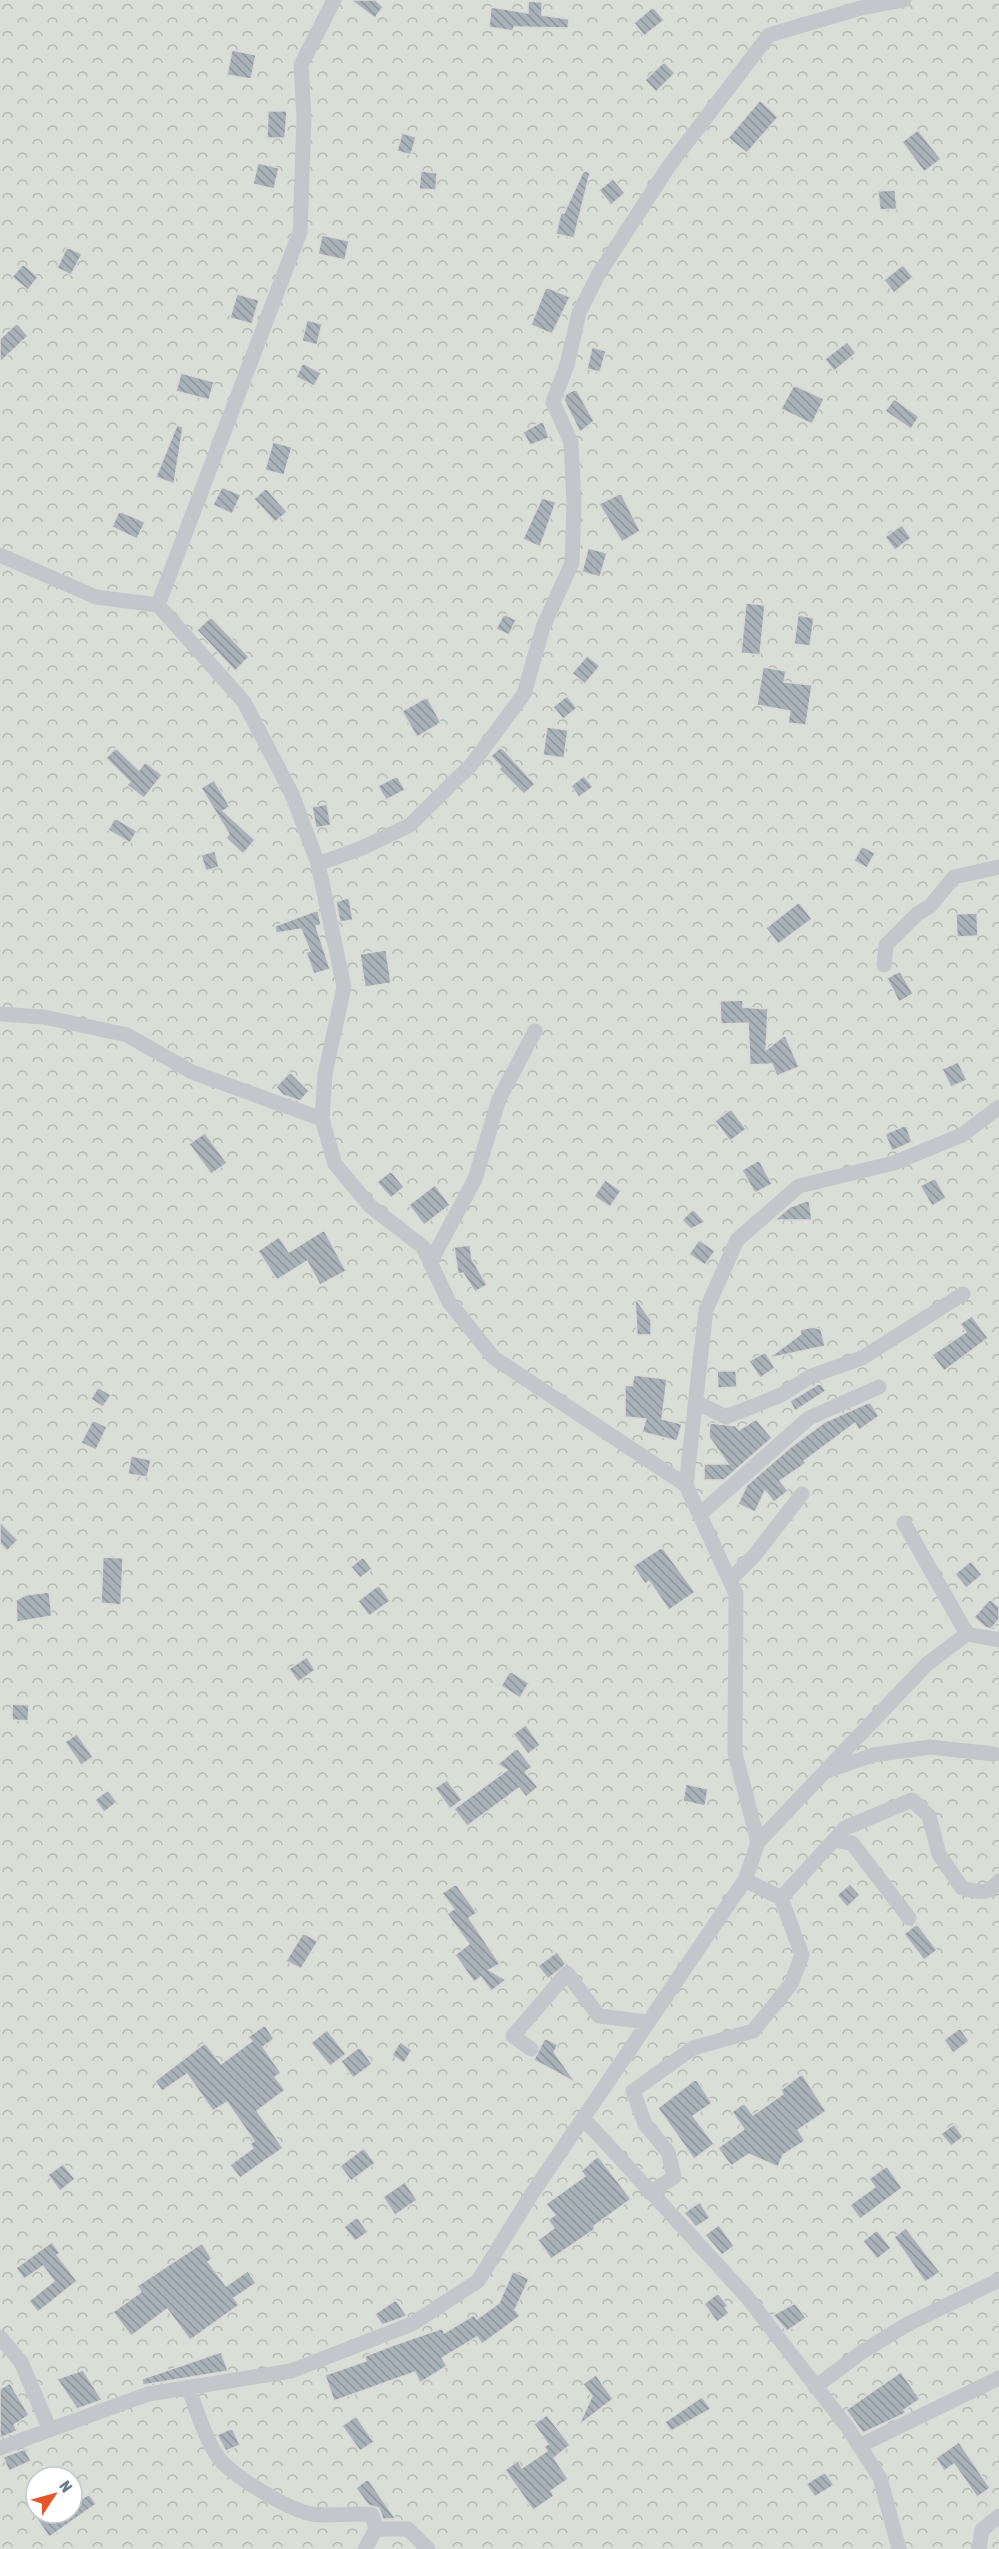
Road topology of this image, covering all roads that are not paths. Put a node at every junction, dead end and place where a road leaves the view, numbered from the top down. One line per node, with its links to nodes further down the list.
1 (334, 0): 4 (street)
2 (904, 0): 5 (street)
3 (0, 555): 4 (street)
4 (158, 604): 5 (street)
5 (318, 864): 11 (street)
6 (999, 867): 7 (street)
7 (884, 965)
8 (0, 1014): 11 (street)
9 (535, 1031): 12 (street)
10 (999, 1107): 15 (street)
11 (322, 1119): 12 (street)
12 (430, 1263): 16 (street)
13 (963, 1294): 15 (street)
14 (879, 1387): 18 (street)
15 (696, 1402): 16 (street)
16 (686, 1485): 18 (street)
17 (802, 1494): 20 (street)
18 (700, 1514): 20 (street)
19 (904, 1523): 21 (street)
20 (730, 1580): 26 (street)
21 (967, 1635): 22 (street); 24 (street)
22 (999, 1641)
23 (994, 1754): 24 (street)
24 (824, 1772): 26 (street)
25 (834, 1840): 28 (street); 29 (street); 30 (street)
26 (758, 1842): 27 (street)
27 (745, 1881): 29 (street); 31 (street)
28 (999, 1881)
29 (781, 1898): 34 (street)
30 (909, 1918)
31 (648, 2022): 32 (street); 33 (street)
32 (531, 2049)
33 (584, 2119): 34 (street); 39 (street)
34 (650, 2193): 38 (street)
35 (999, 2280): 38 (street)
36 (0, 2337): 40 (street)
37 (999, 2378): 41 (street)
38 (816, 2387): 41 (street)
39 (188, 2388): 40 (street); 44 (street)
40 (50, 2430): 42 (street)
41 (859, 2446): 47 (street)
42 (0, 2448)
43 (999, 2516): 48 (street)
44 (376, 2529): 45 (street); 46 (street)
45 (365, 2549)
46 (428, 2549)
47 (899, 2549)
48 (979, 2549)

